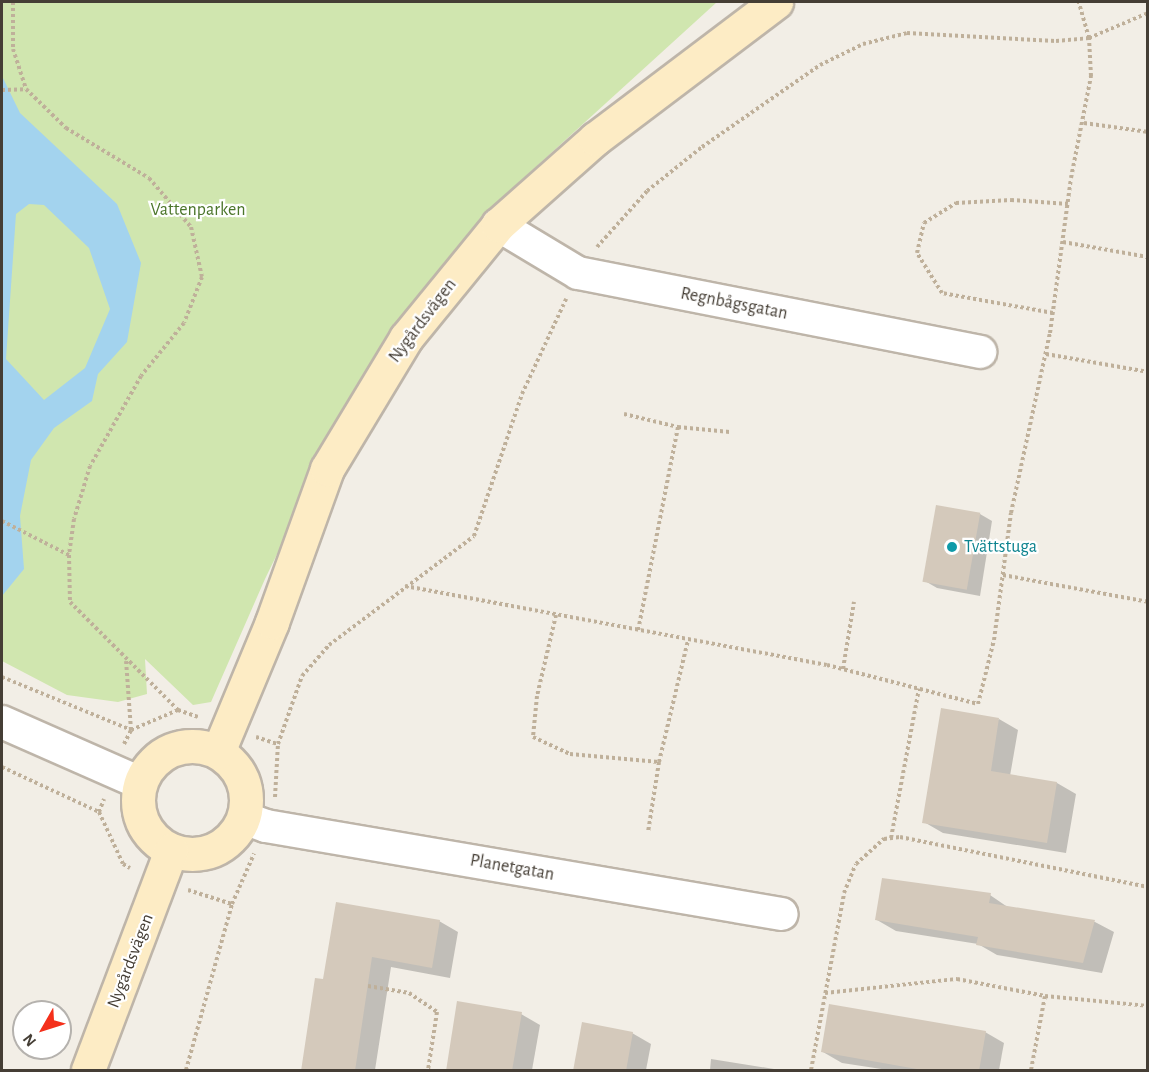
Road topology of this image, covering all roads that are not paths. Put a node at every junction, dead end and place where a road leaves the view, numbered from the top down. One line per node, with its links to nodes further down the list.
1 (776, 2): 2 (street, Nygårdsvägen)
2 (498, 225): 3 (street, Regnbågsgatan); 5 (street, Nygårdsvägen)
3 (980, 352)
4 (2, 722): 6 (street)
5 (223, 739): 6 (street); 7 (street)
6 (140, 783): 8 (street)
7 (255, 822): 8 (street); 9 (street, Planetgatan)
8 (171, 850): 10 (street, Nygårdsvägen)
9 (782, 914)
10 (88, 1071)

